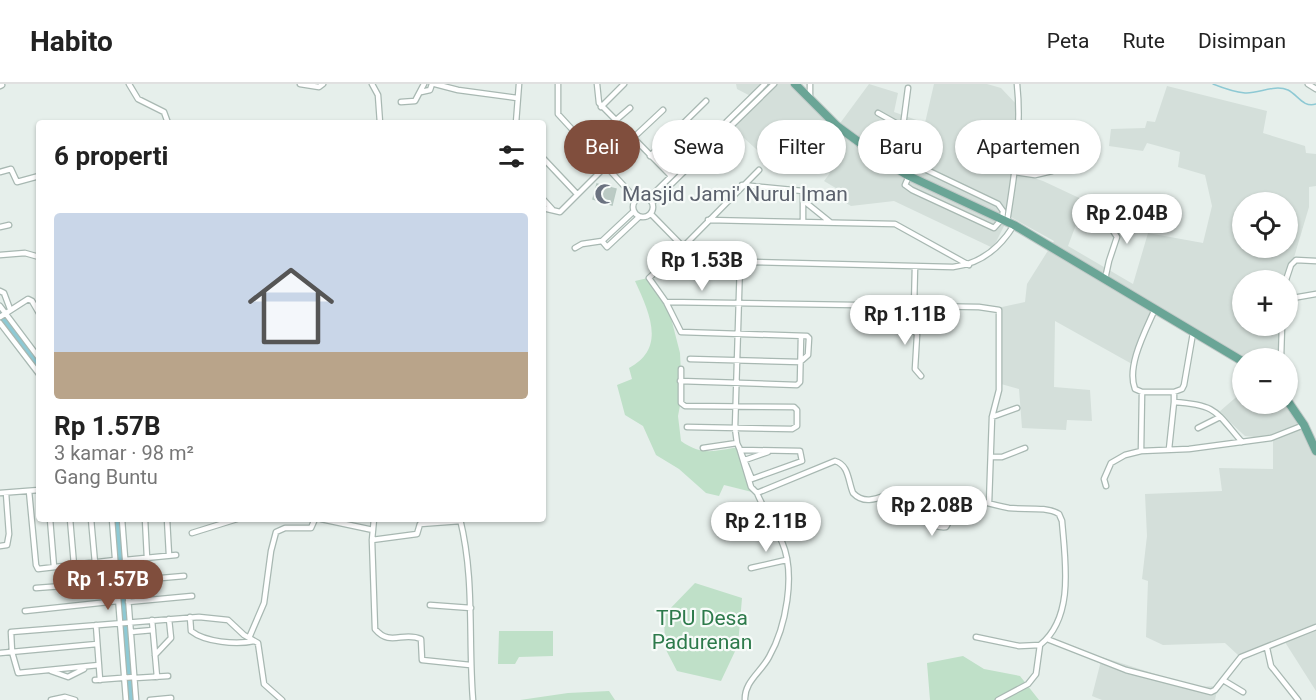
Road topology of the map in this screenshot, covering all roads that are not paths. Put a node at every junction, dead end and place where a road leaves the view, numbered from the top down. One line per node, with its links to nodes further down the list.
1 (129, 84): 28 (street)
2 (300, 84): 3 (street)
3 (324, 84)
4 (372, 84): 29 (street)
5 (424, 84): 19 (street)
6 (433, 84): 19 (street); 20 (street)
7 (519, 84): 20 (street)
8 (558, 84): 31 (street)
9 (597, 84): 24 (street)
10 (624, 84): 24 (street)
11 (765, 84): 49 (street)
12 (774, 84): 54 (street)
13 (795, 84): 21 (main road)
14 (810, 84): 21 (street)
15 (1017, 84): 36 (street)
16 (1308, 84): 18 (street)
17 (908, 88): 35 (street)
18 (1316, 89)
19 (421, 92): 23 (street)
20 (517, 98): 30 (street)
21 (810, 99): 38 (main road)
22 (705, 101): 40 (street)
23 (401, 102)
24 (601, 107): 32 (street)
25 (630, 108): 33 (street)
26 (663, 110): 37 (street)
27 (878, 113): 34 (street)
28 (167, 120)
29 (380, 120)
30 (516, 120)
31 (564, 120)
32 (614, 120)
33 (616, 120)
34 (891, 120)
35 (904, 120)
36 (1018, 120)
37 (640, 132)
38 (858, 143)
39 (640, 147): 40 (street)
40 (650, 156): 49 (street)
41 (546, 161): 52 (street)
42 (0, 172): 50 (street)
43 (757, 172): 51 (street)
44 (597, 174): 52 (street)
45 (614, 174): 53 (street)
46 (907, 174): 66 (main road)
47 (935, 174): 66 (street)
48 (1014, 174): 66 (street)
49 (671, 176): 54 (street)
50 (36, 177)
51 (742, 185): 55 (street); 63 (street)
52 (577, 194): 60 (street)
53 (636, 199): 54 (street); 59 (street)
54 (651, 200): 61 (street)
55 (804, 201): 64 (street); 65 (street)
56 (546, 202): 60 (street)
57 (1110, 206): 81 (street)
58 (546, 209): 60 (street)
59 (634, 211): 62 (street); 69 (street)
60 (555, 212)
61 (651, 214): 62 (street); 70 (street)
62 (639, 217): 69 (street)
63 (708, 220): 64 (street); 70 (street)
64 (803, 220): 65 (street)
65 (830, 222): 78 (street)
66 (1007, 222): 78 (street); 81 (main road)
67 (9, 225): 68 (street)
68 (0, 227)
69 (602, 241): 71 (street)
70 (683, 247): 74 (street); 75 (street)
71 (575, 248)
72 (0, 255): 73 (street)
73 (36, 256)
74 (668, 260): 75 (street); 85 (street)
75 (697, 261): 77 (street)
76 (1316, 261): 80 (street)
77 (740, 262): 79 (street); 86 (street)
78 (969, 265): 79 (street)
79 (915, 267): 89 (street)
80 (1289, 270)
81 (1105, 279): 90 (main road)
82 (0, 291): 91 (street)
83 (1316, 294): 84 (street)
84 (1298, 298)
85 (666, 302): 86 (street); 96 (street)
86 (738, 304): 89 (street); 96 (street)
87 (0, 306): 91 (street)
88 (36, 306): 91 (street)
89 (912, 307): 94 (street); 114 (street)
90 (1155, 309): 95 (main road); 108 (street)
91 (5, 314): 98 (street)
92 (0, 323): 104 (street)
93 (876, 328): 94 (street)
94 (909, 329): 105 (street)
95 (1193, 332): 99 (main road); 109 (street)
96 (738, 335): 97 (street); 101 (street)
97 (801, 336): 102 (street); 102 (street)
98 (36, 354)
99 (1232, 355)
100 (690, 358): 101 (street)
101 (737, 359): 102 (street); 107 (street)
102 (800, 362): 107 (street)
103 (681, 369): 106 (street)
104 (36, 370)
105 (921, 376)
106 (680, 381): 107 (street); 111 (street)
107 (737, 384): 111 (street)
108 (1142, 392): 109 (street); 127 (street)
109 (1174, 392): 110 (street)
110 (1174, 402): 115 (street); 125 (street)
111 (736, 407): 118 (street); 118 (street)
112 (1017, 408): 114 (street)
113 (1297, 414): 116 (main road)
114 (992, 417): 129 (street)
115 (1220, 417): 119 (street); 121 (street)
116 (1304, 425): 120 (main road); 121 (street)
117 (687, 426): 118 (street)
118 (735, 428): 122 (street)
119 (1198, 428)
120 (1314, 438): 128 (main road)
121 (1242, 442): 125 (street)
122 (739, 446): 123 (street); 126 (street); 130 (street); 136 (street)
123 (703, 448)
124 (1025, 448): 129 (street)
125 (1169, 449): 127 (street)
126 (772, 450): 130 (street); 130 (street)
127 (1141, 451): 131 (street)
128 (1316, 451)
129 (992, 457): 138 (street)
130 (745, 460)
131 (1106, 486)
132 (29, 490): 133 (street); 135 (street); 168 (street)
133 (36, 490)
134 (907, 491): 136 (street); 137 (street); 137 (street)
135 (3, 493): 139 (street)
136 (757, 493): 164 (street)
137 (963, 497): 138 (street)
138 (988, 502): 191 (street)
139 (7, 512): 140 (street); 157 (street)
140 (0, 513)
141 (50, 522): 168 (street)
142 (70, 522): 167 (street)
143 (91, 522): 166 (street)
144 (112, 522): 163 (street)
145 (122, 522): 165 (street)
146 (145, 522): 162 (street)
147 (167, 522): 160 (street)
148 (227, 522): 155 (street)
149 (314, 522): 190 (street)
150 (335, 522): 154 (street)
151 (373, 522): 154 (street)
152 (440, 522): 158 (street)
153 (460, 522): 178 (street)
154 (373, 530): 158 (street)
155 (192, 533)
156 (0, 534): 157 (street)
157 (9, 534): 159 (street)
158 (372, 540): 199 (street)
159 (0, 546)
160 (170, 555): 161 (street); 162 (street)
161 (176, 555)
162 (147, 558): 165 (street)
163 (115, 560): 166 (street); 172 (street)
164 (786, 560): 169 (street); 214 (street)
165 (125, 561): 171 (street)
166 (95, 563): 167 (street)
167 (74, 565): 168 (street)
168 (54, 567)
169 (752, 567)
170 (184, 576): 171 (street)
171 (127, 581): 176 (street)
172 (116, 582): 173 (street); 175 (street)
173 (36, 588)
174 (192, 596): 176 (street)
175 (118, 601): 179 (street); 184 (street)
176 (128, 602): 183 (street)
177 (430, 605): 178 (street)
178 (471, 608): 199 (street)
179 (25, 611)
180 (190, 617): 181 (street); 190 (street); 190 (street)
181 (169, 619): 182 (street); 197 (street)
182 (152, 620): 183 (street); 187 (street)
183 (130, 622): 184 (street); 188 (street)
184 (121, 623): 185 (street); 203 (street)
185 (96, 625): 192 (street); 195 (street)
186 (1316, 627): 194 (street)
187 (153, 630): 188 (street); 197 (street)
188 (131, 632): 201 (street)
189 (976, 637): 193 (street)
190 (251, 639): 212 (street)
191 (1047, 639): 193 (street); 204 (street)
192 (98, 644): 195 (street); 198 (street)
193 (1040, 645): 215 (street)
194 (1267, 648): 204 (street); 216 (street)
195 (12, 652): 196 (street); 198 (street)
196 (0, 653)
197 (155, 655): 202 (street)
198 (99, 665): 203 (street)
199 (470, 665): 213 (street)
200 (168, 676): 202 (street)
201 (134, 677): 202 (street); 203 (street); 210 (street)
202 (157, 677)
203 (125, 678): 209 (street)
204 (1223, 680): 205 (street)
205 (1243, 692)
206 (171, 698): 211 (street)
207 (51, 700): 208 (street)
208 (75, 700)
209 (126, 700)
210 (136, 700)
211 (150, 700)
212 (282, 700)
213 (473, 700)
214 (745, 700)
215 (998, 700)
216 (1298, 700)

